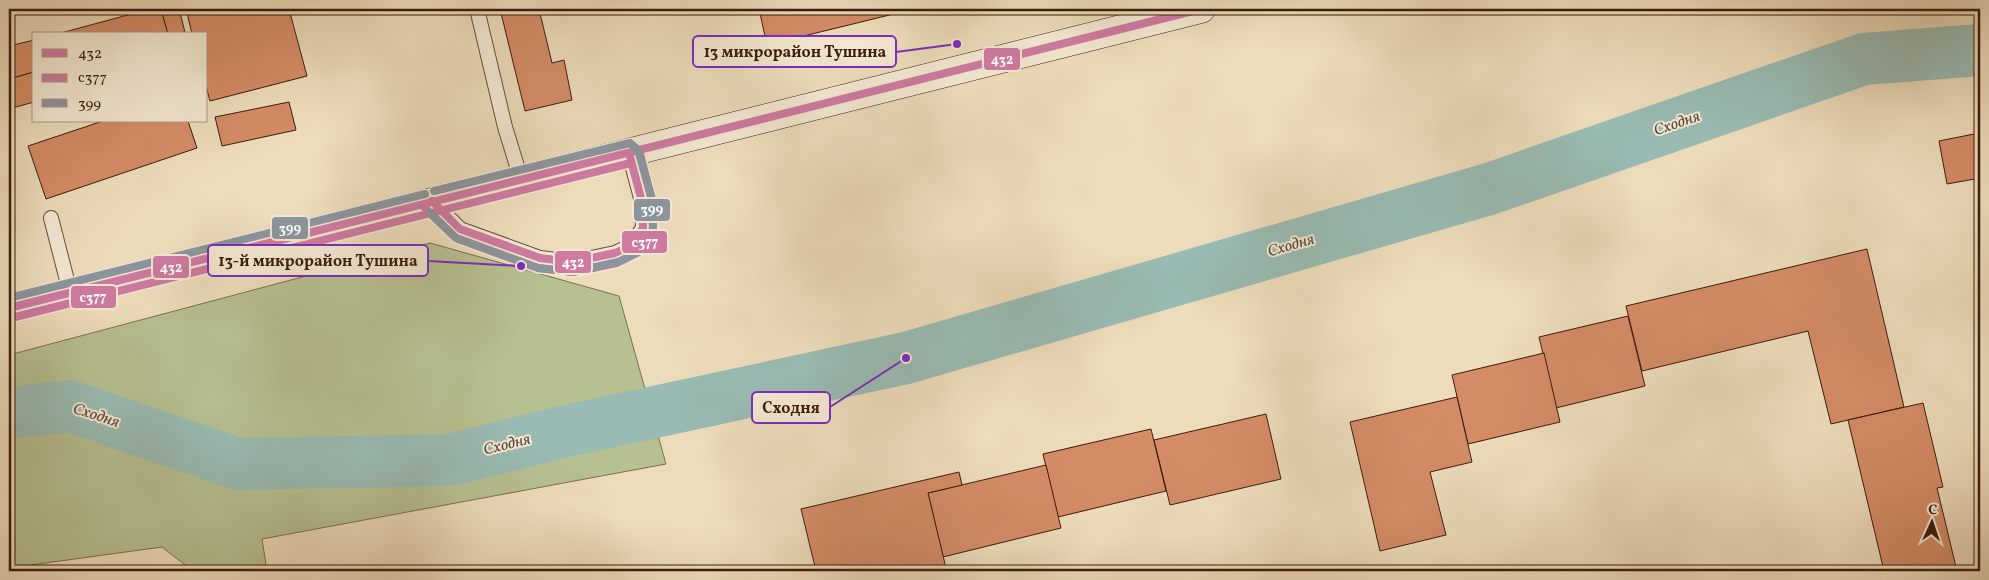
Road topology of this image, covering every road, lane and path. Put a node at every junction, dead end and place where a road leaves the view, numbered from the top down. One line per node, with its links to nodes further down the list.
1 (477, 9): 4 (lane)
2 (1202, 9): 3 (street)
3 (629, 153): 4 (street); 5 (lane)
4 (521, 179): 5 (street)
5 (432, 201): 7 (street)
6 (51, 218): 7 (lane)
7 (70, 292): 8 (street)
8 (9, 308)

